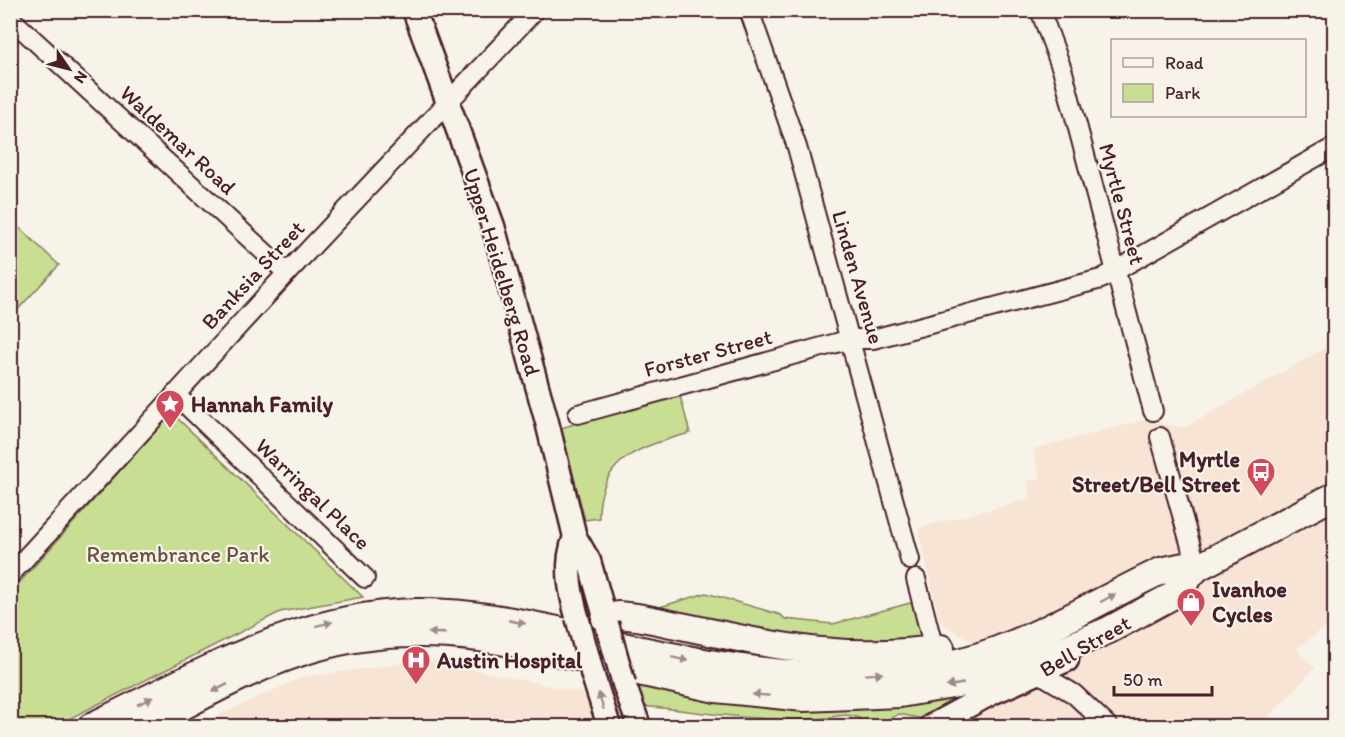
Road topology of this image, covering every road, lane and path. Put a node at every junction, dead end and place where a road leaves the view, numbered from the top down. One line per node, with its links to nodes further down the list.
1 (414, 10): 6 (main road, Upper Heidelberg Road)
2 (536, 10): 6 (street, Banksia Street)
3 (749, 10): 10 (street, Linden Avenue)
4 (1040, 10): 8 (street, Myrtle Street)
5 (10, 18): 9 (street, Waldemar Road)
6 (447, 106): 9 (street, Banksia Street); 16 (main road, Upper Heidelberg Road)
7 (1335, 147): 8 (street, Forster Street)
8 (1115, 269): 10 (street, Forster Street); 12 (street, Myrtle Street)
9 (287, 273): 11 (street, Banksia Street)
10 (851, 339): 13 (street, Forster Street); 17 (street, Linden Avenue)
11 (176, 394): 20 (street, Banksia Street); 21 (street, Warringal Place)
12 (1153, 411)
13 (578, 414)
14 (1160, 437): 18 (street)
15 (1335, 496): 18 (highway, Bell Street)
16 (574, 537): 19 (main road, Upper Heidelberg Road); 23 (main road, Upper Heidelberg Road)
17 (910, 560)
18 (1197, 568): 25 (highway, Bell Street, one-way to 18); 26 (highway, Bell Street)
19 (592, 570): 23 (main road); 24 (main road, Upper Heidelberg Road)
20 (10, 575)
21 (365, 578)
22 (916, 579): 28 (street)
23 (571, 589): 27 (main road, Upper Heidelberg Road)
24 (604, 622): 27 (main road); 28 (highway); 30 (main road, Upper Heidelberg Road, bridge)
25 (1056, 625): 28 (highway); 30 (highway, one-way to 25)
26 (1109, 630): 29 (main road, Bell Street); 30 (highway, one-way to 30)
27 (581, 646): 33 (highway, one-way to 27); 34 (highway, one-way to 34); 35 (main road, Upper Heidelberg Road, one-way to 27)
28 (934, 649)
29 (1073, 657): 31 (main road, Bell Street); 32 (street)
30 (626, 666): 36 (main road, Upper Heidelberg Road)
31 (1039, 673): 32 (street); 37 (main road, Bell Street)
32 (1074, 694): 38 (street)
33 (92, 726)
34 (145, 726)
35 (609, 726)
36 (639, 726)
37 (931, 726)
38 (1108, 726)

